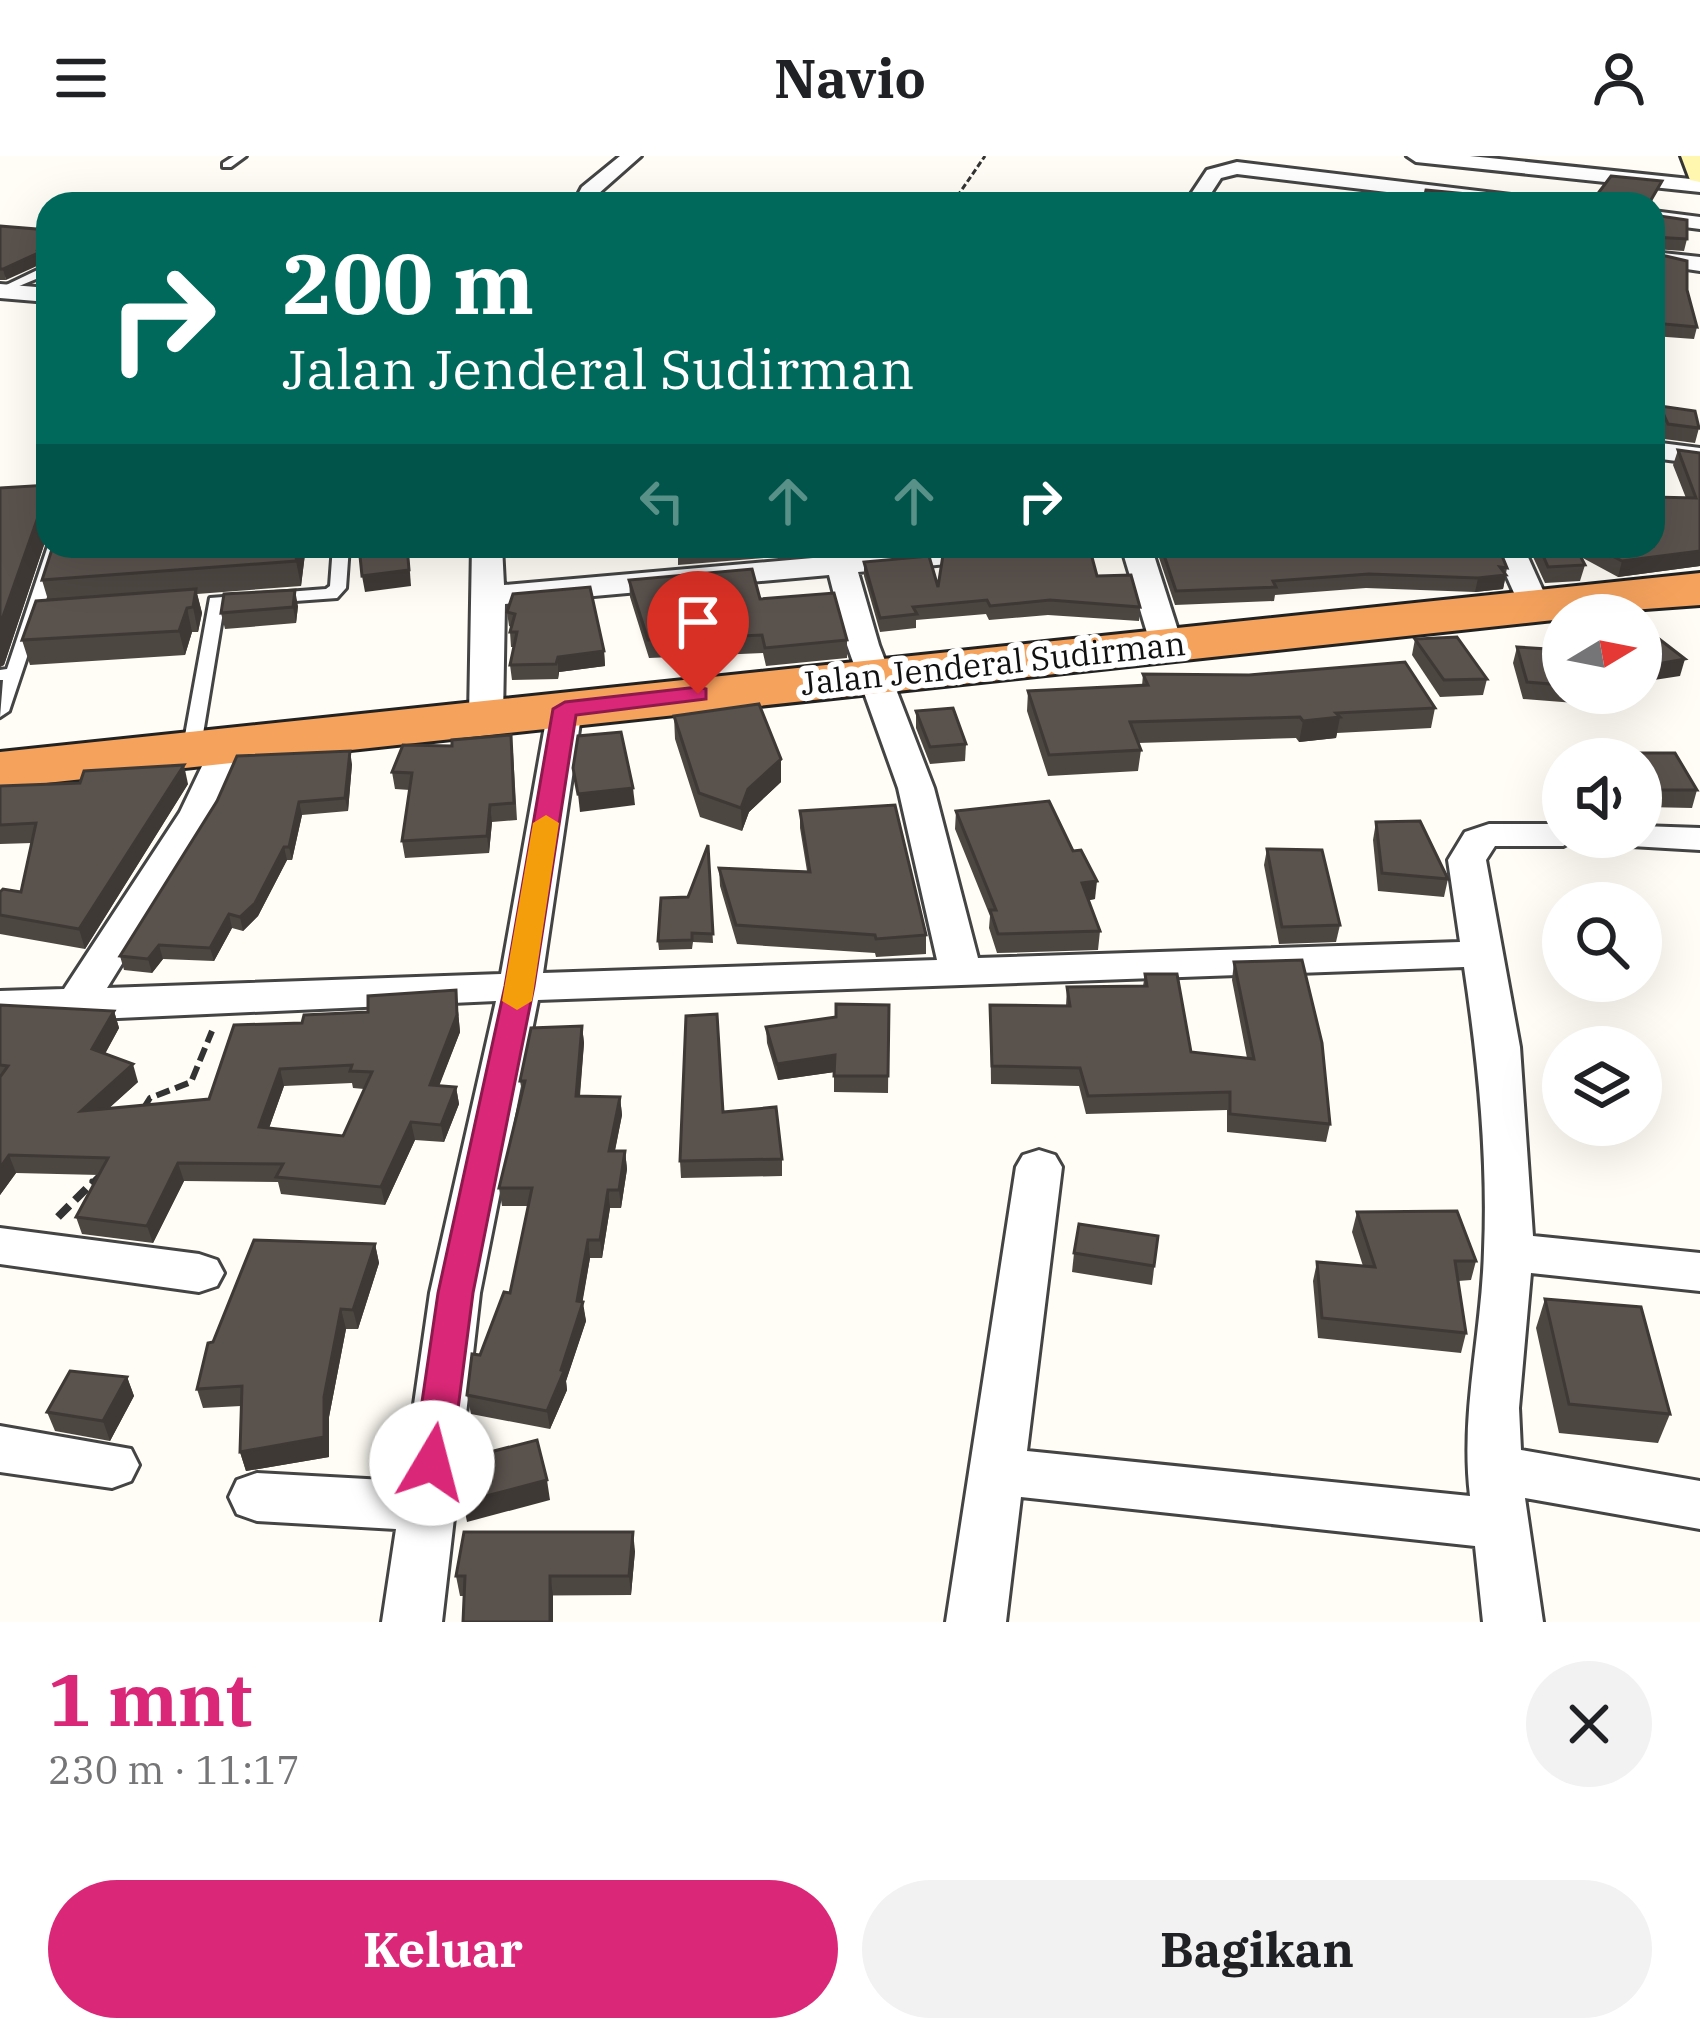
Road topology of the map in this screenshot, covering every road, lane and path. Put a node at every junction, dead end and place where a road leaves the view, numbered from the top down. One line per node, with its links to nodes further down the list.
1 (241, 156): 6 (lane)
2 (632, 156): 10 (street)
3 (985, 156): 11 (path)
4 (1416, 156): 9 (street)
5 (1695, 156): 7 (street)
6 (227, 165)
7 (1700, 174)
8 (1347, 182): 12 (street); 13 (street); 14 (street)
9 (1700, 185)
10 (589, 192)
11 (960, 192)
12 (1202, 192)
13 (1343, 192)
14 (1433, 192)
15 (1665, 219): 16 (street)
16 (1700, 223)
17 (1665, 260): 18 (street)
18 (1700, 264)
19 (36, 275): 20 (lane)
20 (2, 291): 21 (street)
21 (36, 294)
22 (1665, 452): 23 (street)
23 (1700, 456)
24 (52, 558): 37 (lane)
25 (340, 558): 33 (lane)
26 (488, 558): 32 (street)
27 (813, 558): 32 (street)
28 (840, 558): 40 (street)
29 (1140, 558): 38 (street)
30 (1513, 558): 35 (street)
31 (1700, 589): 35 (highway, Jalan Jenderal Sudirman)
32 (490, 596): 43 (street)
33 (216, 602): 34 (lane); 44 (lane)
34 (193, 604)
35 (1534, 606): 38 (highway, Jalan Jenderal Sudirman)
36 (54, 615): 37 (lane)
37 (31, 617): 39 (lane)
38 (1167, 646): 40 (highway, Jalan Jenderal Sudirman)
39 (7, 674): 42 (lane)
40 (875, 674): 41 (highway, Jalan Jenderal Sudirman); 50 (street)
41 (565, 709): 43 (highway, Jalan Jenderal Sudirman); 51 (street)
42 (0, 711)
43 (486, 717): 44 (highway, Jalan Jenderal Sudirman)
44 (208, 750): 45 (highway, Jalan Jenderal Sudirman); 54 (street)
45 (0, 770)
46 (1542, 834): 49 (street)
47 (1662, 838): 48 (street)
48 (1700, 839)
49 (1483, 954): 50 (street); 59 (street)
50 (960, 969): 51 (street)
51 (520, 986): 52 (street); 68 (street)
52 (226, 1000): 54 (street); 55 (path)
53 (0, 1006): 54 (street)
54 (74, 1006)
55 (140, 1114)
56 (113, 1161): 58 (path)
57 (1039, 1167): 65 (street)
58 (13, 1248): 61 (street)
59 (1509, 1252): 60 (street); 64 (street)
60 (1700, 1272)
61 (200, 1273)
62 (0, 1449): 63 (street)
63 (112, 1465)
64 (1494, 1469): 67 (street); 69 (street)
65 (999, 1471): 69 (street); 71 (street)
66 (256, 1497): 68 (street)
67 (1700, 1505)
68 (426, 1506): 70 (street)
69 (1501, 1524): 72 (street)
70 (412, 1622)
71 (976, 1622)
72 (1514, 1622)

